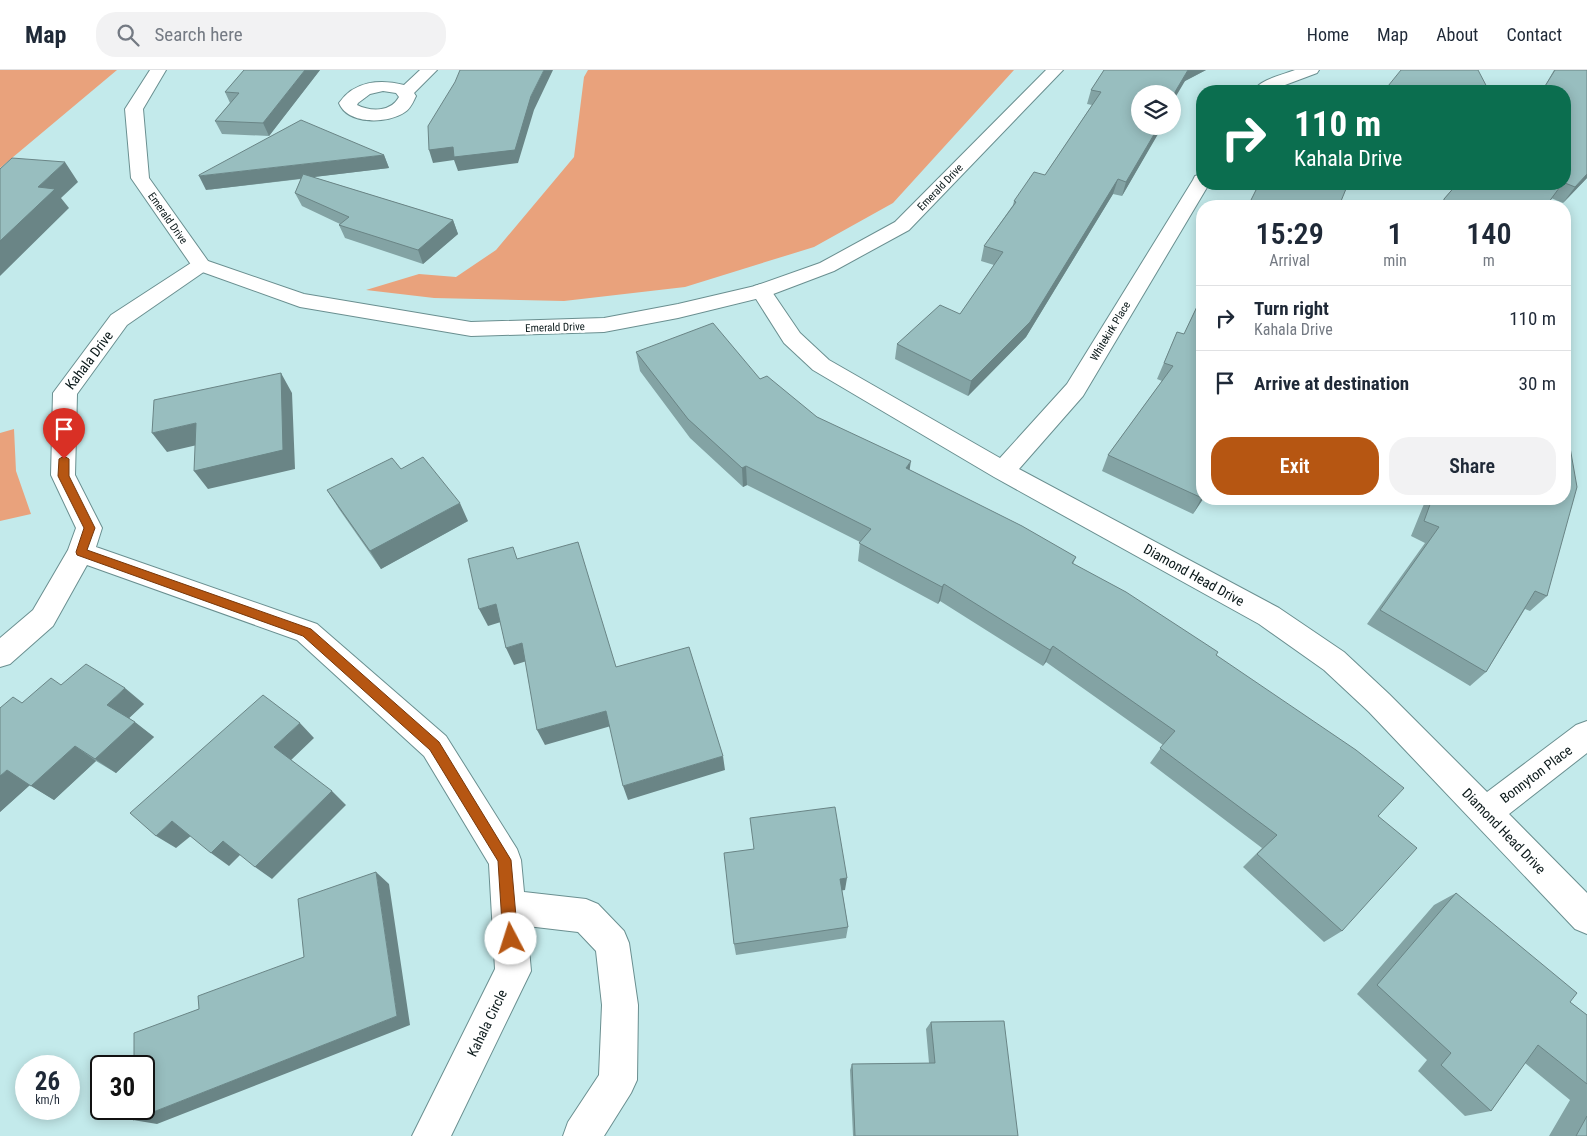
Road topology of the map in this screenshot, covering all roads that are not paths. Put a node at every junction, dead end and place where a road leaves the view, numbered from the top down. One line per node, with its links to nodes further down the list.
1 (158, 70): 8 (street, Emerald Drive)
2 (429, 70): 6 (street)
3 (1055, 70): 9 (street, Emerald Drive)
4 (1312, 70): 5 (street)
5 (1272, 85)
6 (406, 92)
7 (1196, 190): 10 (street, Whitekirk Place)
8 (201, 265): 9 (street, Emerald Drive); 11 (street, Kahala Drive)
9 (761, 290): 10 (street, Diamond Head Drive)
10 (1004, 471): 14 (street, Diamond Head Drive)
11 (81, 552): 12 (street); 15 (street, Kahala Circle)
12 (0, 655)
13 (1587, 735): 14 (street, Bonnyton Place)
14 (1486, 812): 16 (street, Diamond Head Drive)
15 (508, 907): 17 (street, Kahala Circle); 18 (street)
16 (1587, 917)
17 (431, 1136)
18 (582, 1136)

